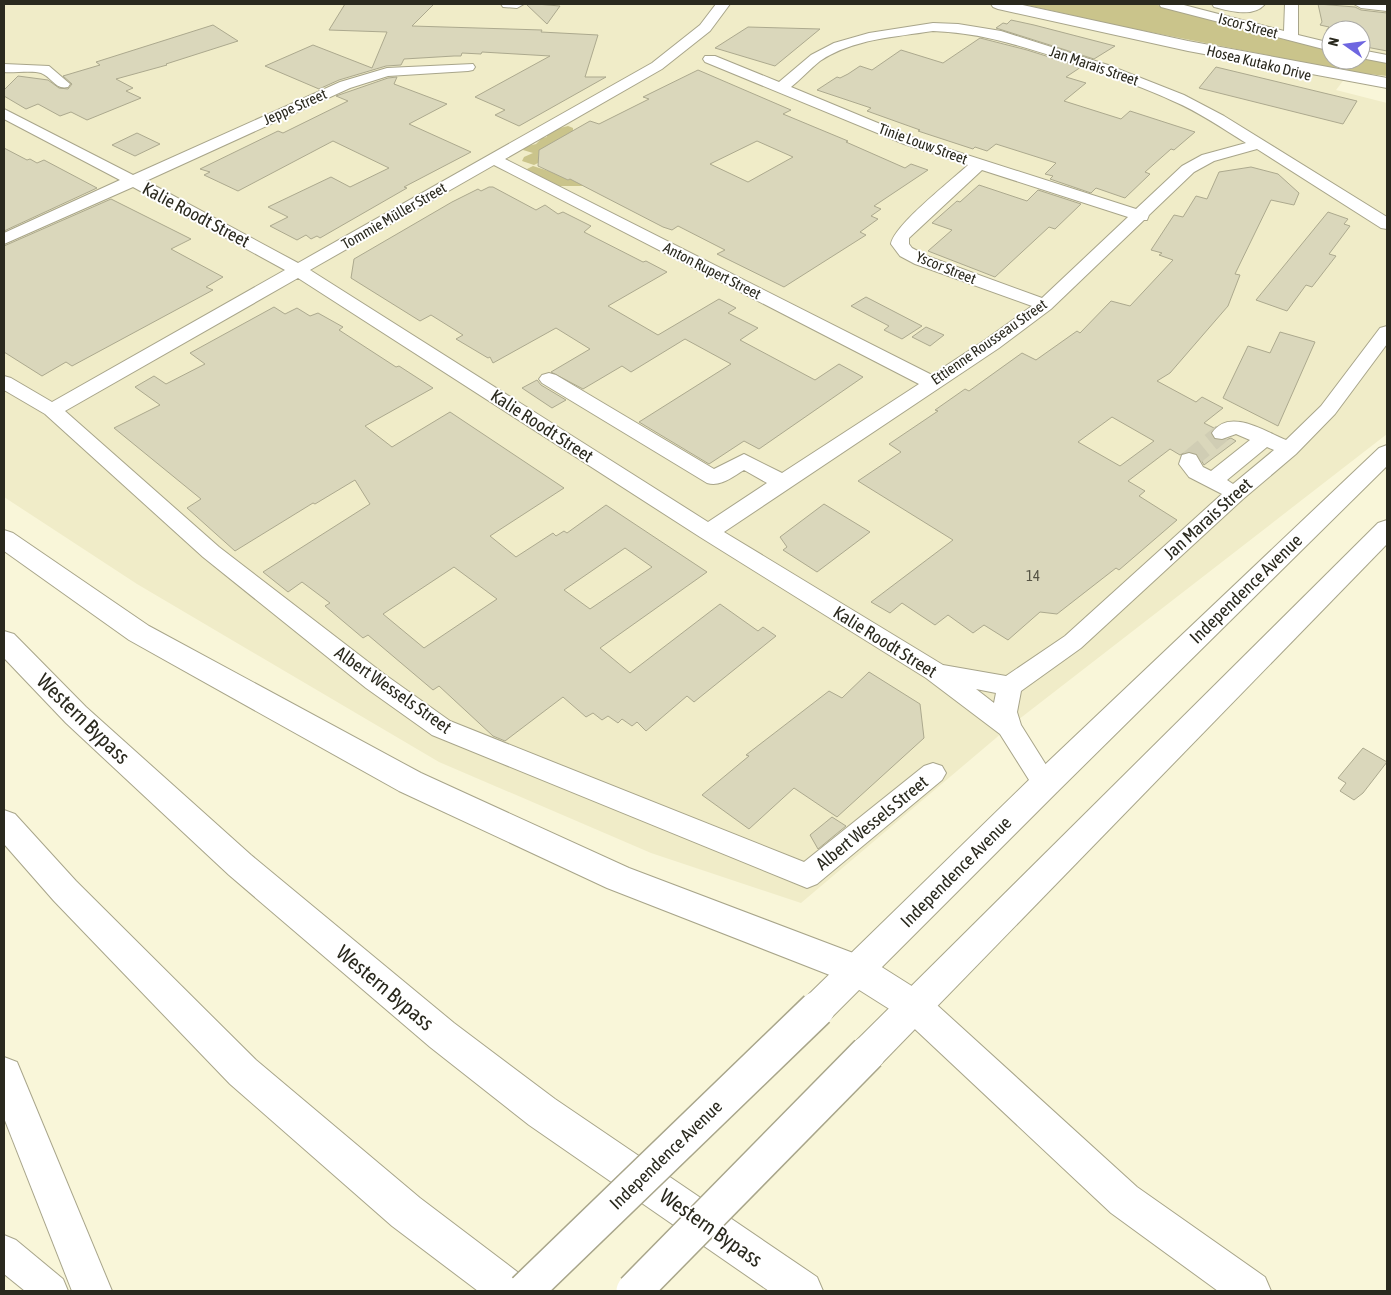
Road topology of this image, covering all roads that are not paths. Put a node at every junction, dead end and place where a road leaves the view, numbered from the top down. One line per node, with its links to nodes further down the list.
1 (508, 4): 2 (street)
2 (516, 4)
3 (723, 4): 25 (street, Tommie Müller Street)
4 (998, 4): 13 (main road, Hosea Kutako Drive)
5 (1166, 4): 11 (street, Iscor Street)
6 (1219, 4): 7 (street)
7 (1258, 4)
8 (1290, 4): 11 (street)
9 (1360, 4): 10 (street)
10 (1387, 7)
11 (1291, 37): 12 (street, Iscor Street)
12 (1321, 44)
13 (1188, 46): 20 (main road, Hosea Kutako Drive); 22 (main road, Hosea Kutako Drive)
14 (1371, 56): 16 (street)
15 (710, 59): 21 (street, Tinie Louw Street)
16 (1387, 59)
17 (468, 67): 27 (street, Jeppe Street)
18 (4, 68): 19 (street)
19 (64, 84)
20 (1387, 84)
21 (781, 88): 24 (street, Jan Marais Street); 26 (street, Tinie Louw Street)
22 (1387, 95)
23 (4, 113): 27 (street, Kalie Roodt Street)
24 (1258, 144): 28 (street, Ettienne Rousseau Street); 29 (street, Jan Marais Street)
25 (493, 159): 31 (street, Tommie Müller Street); 37 (street, Anton Rupert Street)
26 (979, 164): 28 (street, Tinie Louw Street); 32 (street, Yscor Street)
27 (130, 181): 30 (street, Jeppe Street); 31 (street, Kalie Roodt Street)
28 (1141, 216): 32 (street, Ettienne Rousseau Street)
29 (1387, 224)
30 (4, 239)
31 (299, 271): 38 (street, Tommie Müller Street); 48 (street, Kalie Roodt Street)
32 (1045, 305): 37 (street, Ettienne Rousseau Street)
33 (1387, 332): 34 (street, Jan Marais Street)
34 (1379, 355): 41 (street, Jan Marais Street)
35 (549, 379): 45 (street)
36 (4, 382): 38 (street, Albert Wessels Street)
37 (932, 382): 45 (street, Ettienne Rousseau Street)
38 (52, 410): 54 (street, Albert Wessels Street)
39 (1222, 433): 40 (street)
40 (1265, 438): 41 (street); 44 (street)
41 (1289, 449): 46 (street, Jan Marais Street)
42 (1387, 453): 55 (main road, Independence Avenue)
43 (1189, 460): 44 (street)
44 (1212, 481): 46 (street)
45 (782, 482): 48 (street, Ettienne Rousseau Street)
46 (1235, 494): 52 (street, Jan Marais Street)
47 (1387, 529): 58 (main road)
48 (708, 532): 51 (street, Kalie Roodt Street)
49 (4, 539): 57 (main road)
50 (4, 640): 66 (main road, Western Bypass)
51 (935, 672): 52 (street); 53 (street, Kalie Roodt Street)
52 (1010, 686): 53 (street)
53 (1009, 727): 55 (street, Kalie Roodt Street)
54 (933, 773)
55 (1046, 784): 57 (main road, Independence Avenue)
56 (4, 823): 63 (main road)
57 (856, 970): 58 (main road); 64 (main road, Independence Avenue, bridge)
58 (914, 1006): 65 (main road, bridge); 67 (main road)
59 (4, 1074): 62 (main road)
60 (4, 1252): 61 (street)
61 (51, 1291)
62 (92, 1291)
63 (510, 1291)
64 (525, 1291)
65 (634, 1291)
66 (802, 1291)
67 (1251, 1291)

